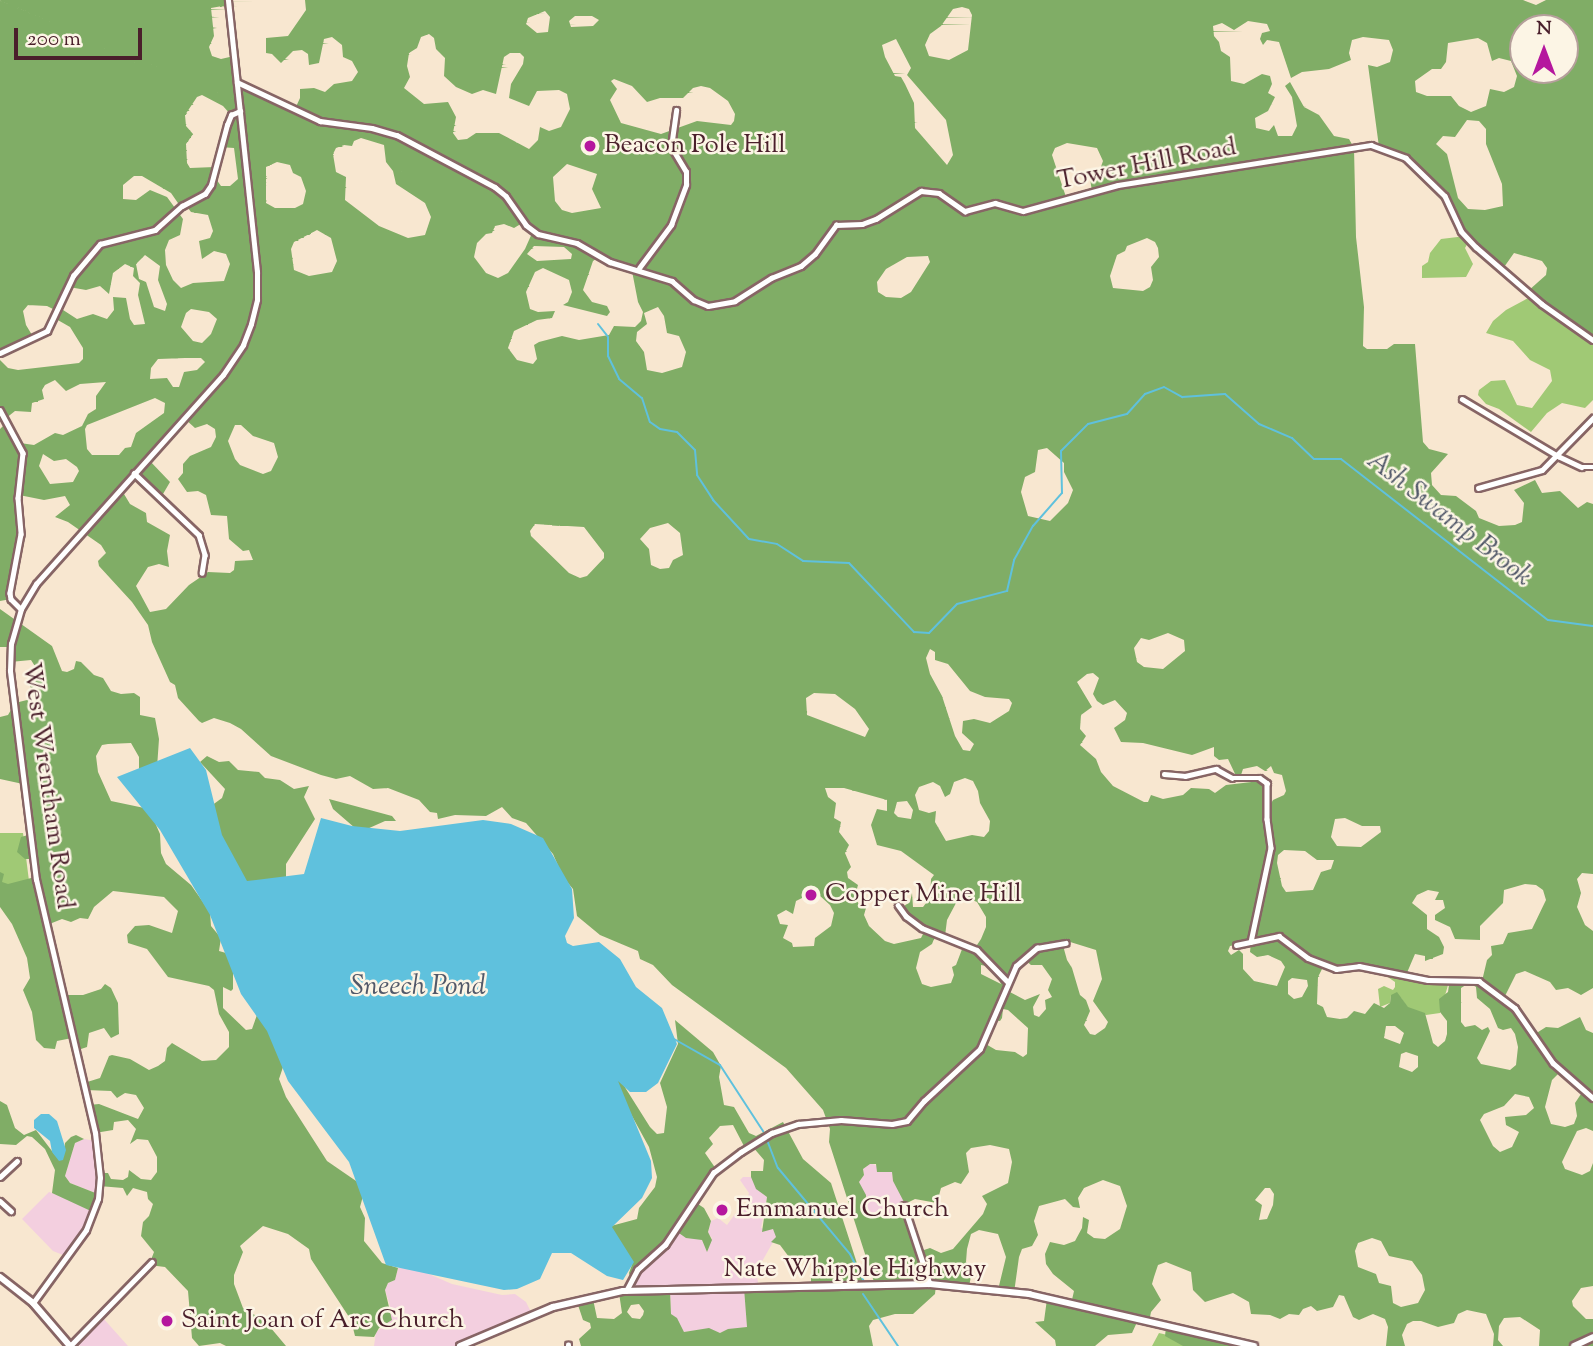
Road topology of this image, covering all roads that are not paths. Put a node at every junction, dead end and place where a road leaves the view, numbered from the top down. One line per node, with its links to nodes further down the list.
1 (229, 0): 2 (street, West Wrentham Road)
2 (237, 82): 4 (street, West Wrentham Road); 5 (street, Tower Hill Road)
3 (676, 110): 5 (street)
4 (240, 111): 7 (street); 13 (street, West Wrentham Road)
5 (639, 268): 6 (street, Tower Hill Road)
6 (1593, 340)
7 (0, 353)
8 (1462, 399): 11 (street)
9 (0, 410): 16 (street)
10 (1593, 418): 11 (street)
11 (1558, 456): 12 (street); 14 (street)
12 (1593, 467)
13 (134, 474): 15 (street); 16 (street, West Wrentham Road)
14 (1478, 488)
15 (202, 573)
16 (20, 608): 33 (street, West Wrentham Road)
17 (1164, 774): 20 (street)
18 (898, 905): 22 (street)
19 (1066, 943): 22 (street)
20 (1250, 943): 21 (street); 23 (street)
21 (1236, 945)
22 (1007, 982): 32 (street)
23 (1593, 1098)
24 (17, 1161): 25 (street)
25 (0, 1177)
26 (0, 1201): 28 (street)
27 (904, 1205): 31 (street)
28 (11, 1211)
29 (152, 1262): 35 (street)
30 (0, 1277): 33 (main road)
31 (930, 1284): 32 (main road, Nate Whipple Highway); 37 (main road, Nate Whipple Highway)
32 (626, 1291): 36 (main road, Nate Whipple Highway)
33 (33, 1303): 35 (main road)
34 (1593, 1337): 38 (main road)
35 (70, 1346)
36 (460, 1346)
37 (1254, 1346)
38 (1574, 1346)

